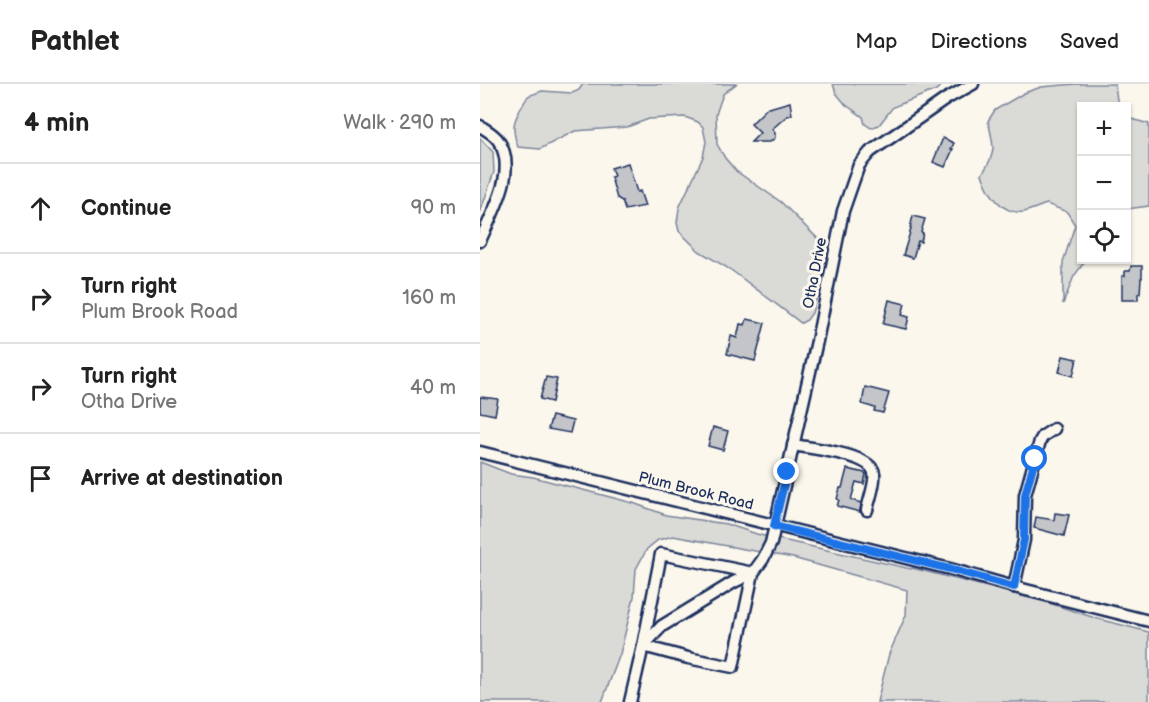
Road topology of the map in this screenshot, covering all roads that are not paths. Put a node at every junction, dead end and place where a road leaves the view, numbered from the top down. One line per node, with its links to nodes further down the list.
1 (973, 84): 5 (street, Otha Drive)
2 (480, 126): 3 (street)
3 (480, 242)
4 (1054, 429): 10 (street)
5 (793, 445): 7 (street); 8 (street, Otha Drive)
6 (480, 452): 8 (street, Plum Brook Road)
7 (867, 510)
8 (774, 526): 9 (street, Otha Drive); 10 (street, Plum Brook Road)
9 (753, 573): 12 (street); 12 (street); 12 (street)
10 (1014, 587): 11 (street, Plum Brook Road)
11 (1149, 621)
12 (643, 646): 13 (street)
13 (630, 702)

